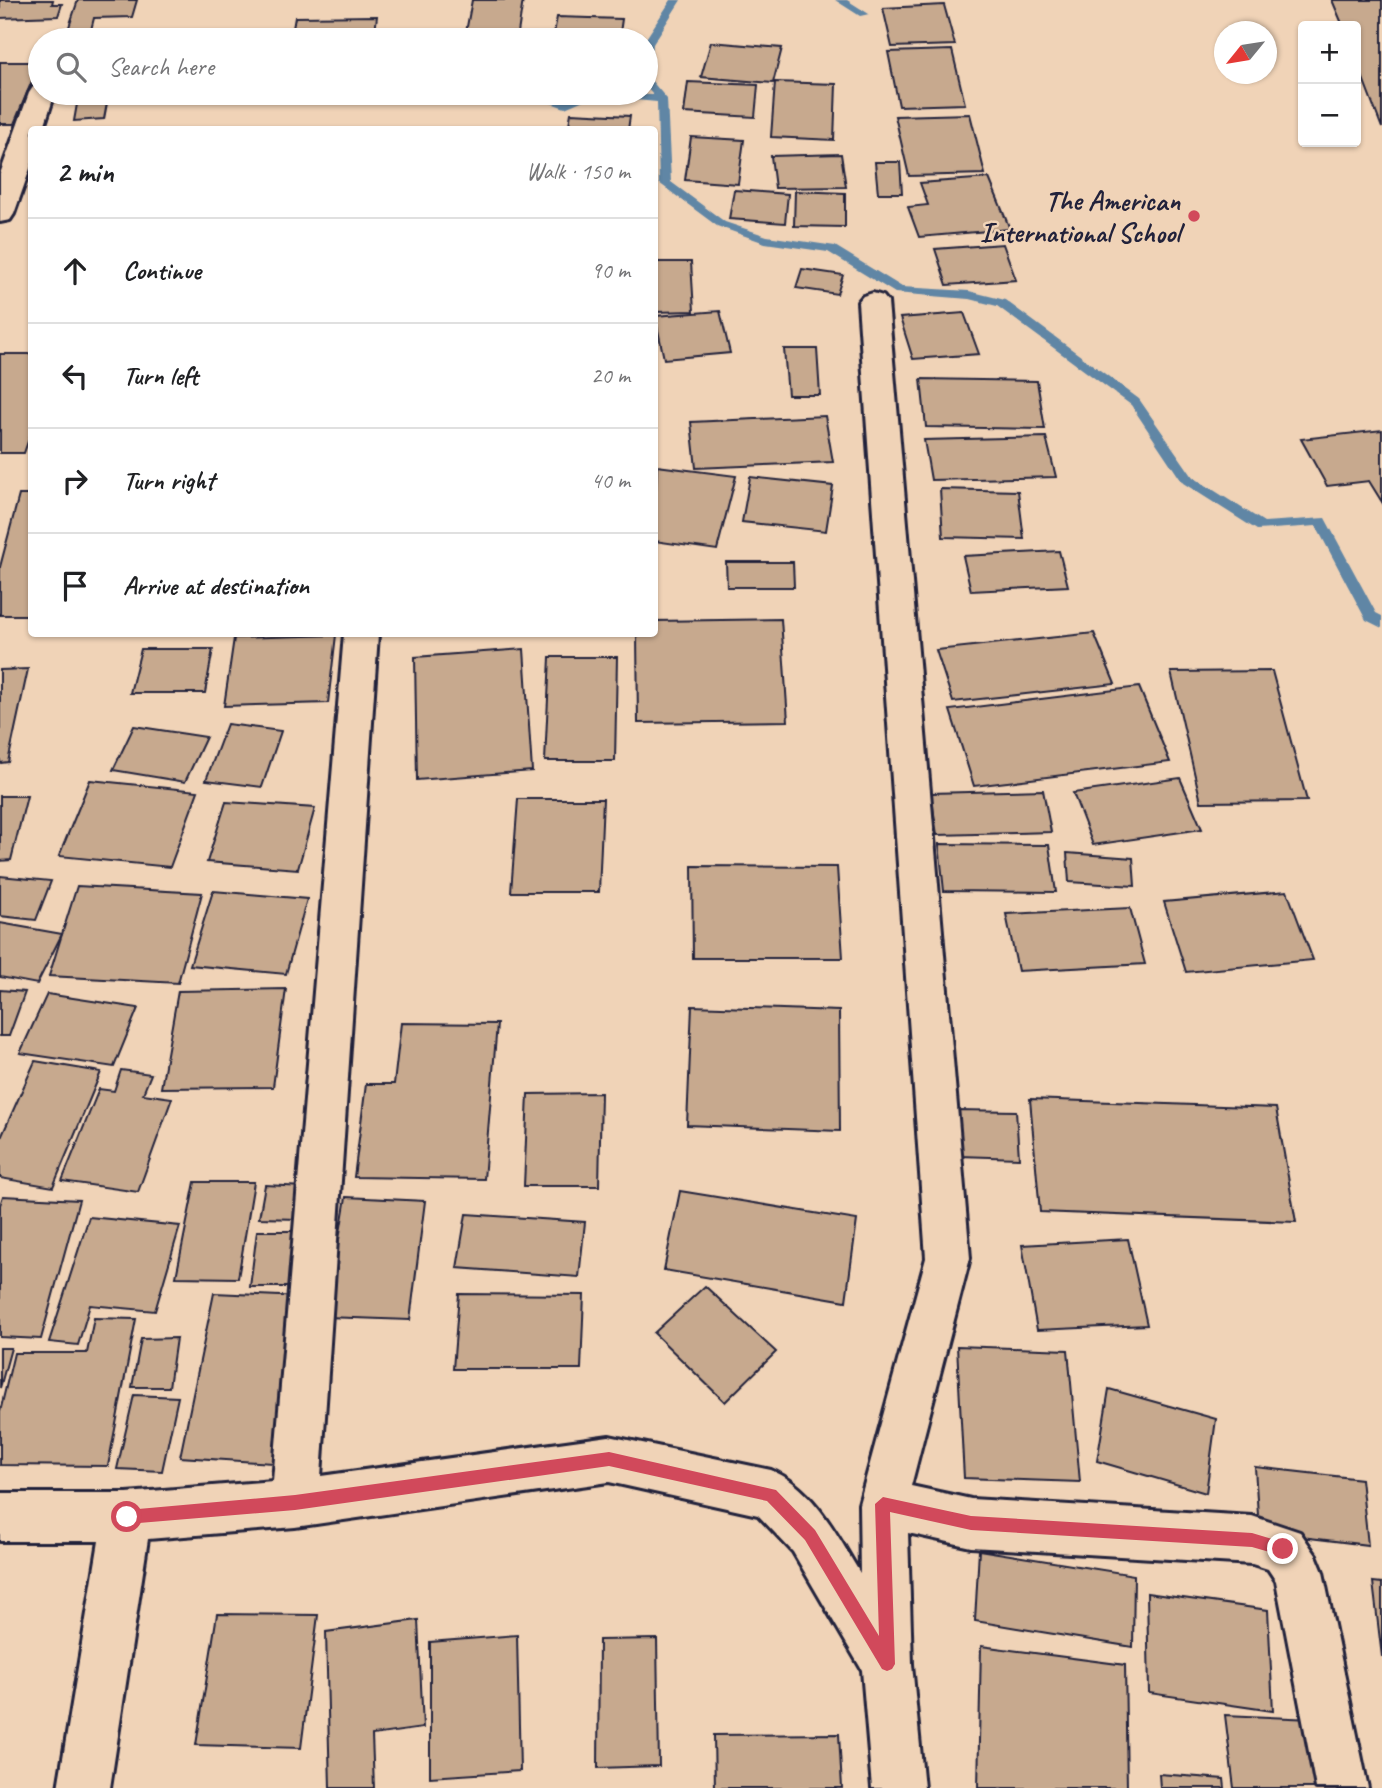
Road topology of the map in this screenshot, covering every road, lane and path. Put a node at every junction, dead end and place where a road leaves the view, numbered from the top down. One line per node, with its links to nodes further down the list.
1 (38, 105): 2 (street)
2 (31, 126)
3 (28, 133): 4 (street)
4 (0, 214)
5 (873, 302): 8 (street)
6 (361, 637): 7 (street)
7 (295, 1503): 10 (street); 11 (street)
8 (883, 1504): 11 (street); 14 (street)
9 (0, 1517): 10 (street)
10 (127, 1517): 12 (street)
11 (887, 1664): 13 (street)
12 (84, 1788)
13 (898, 1788)
14 (1342, 1788)

